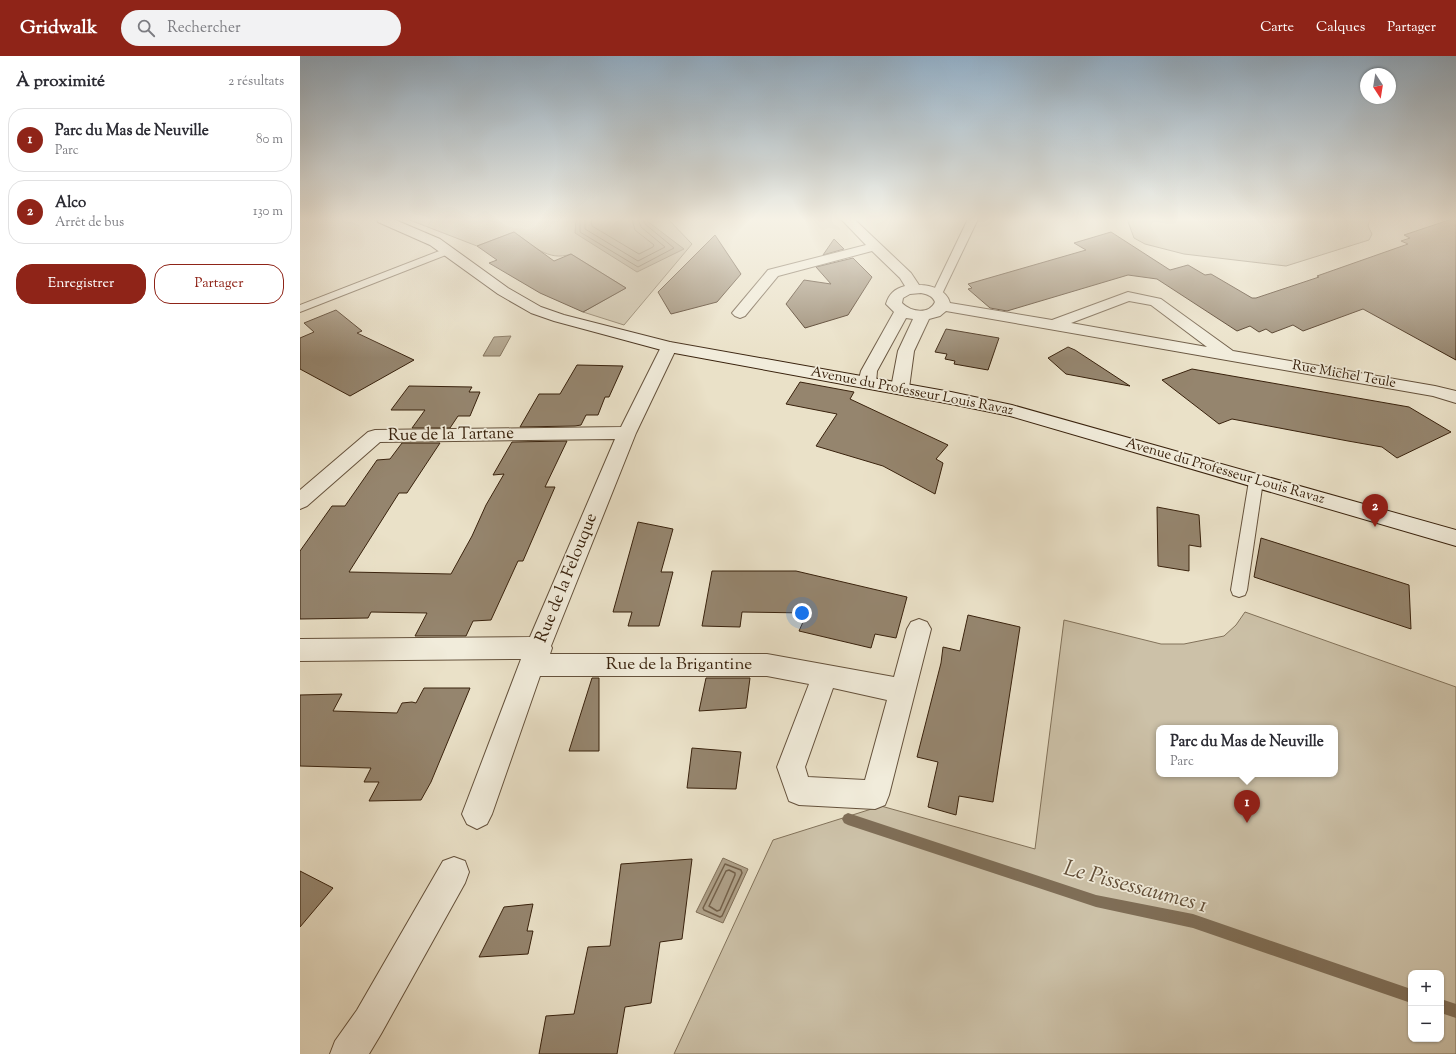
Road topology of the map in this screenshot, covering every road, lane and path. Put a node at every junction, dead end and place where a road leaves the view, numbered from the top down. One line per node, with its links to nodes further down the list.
1 (410, 266): 8 (lane)
2 (467, 266): 13 (street, Avenue du Professeur Louis Ravaz)
3 (801, 266): 10 (street)
4 (896, 266): 6 (street)
5 (954, 266): 7 (lane)
6 (914, 289): 7 (street, Rue Michel Teule); 9 (street)
7 (940, 300): 11 (street); 12 (street, Rue Michel Teule)
8 (300, 309)
9 (902, 311): 11 (street); 15 (street)
10 (740, 314)
11 (923, 315): 16 (street)
12 (1052, 325): 14 (street, Rue Michel Teule); 14 (street, Rue Michel Teule)
13 (669, 347): 15 (street, Avenue du Professeur Louis Ravaz); 18 (street, Rue de la Felouque)
14 (1231, 356): 17 (street, Rue Michel Teule)
15 (867, 383): 16 (street, Avenue du Professeur Louis Ravaz)
16 (900, 388): 19 (street, Avenue du Professeur Louis Ravaz)
17 (1456, 397)
18 (627, 433): 20 (street, Rue de la Tartane); 25 (street, Rue de la Felouque)
19 (1256, 481): 21 (street, Avenue du Professeur Louis Ravaz); 22 (lane)
20 (300, 501)
21 (1456, 538)
22 (1239, 590)
23 (919, 629): 27 (street)
24 (300, 650): 25 (street)
25 (535, 656): 26 (street, Rue de la Brigantine); 28 (street, Rue de la Felouque)
26 (825, 675): 27 (street, Rue de la Brigantine); 27 (street)
27 (903, 692)
28 (477, 814)
29 (454, 872): 30 (street)
30 (348, 1054)

